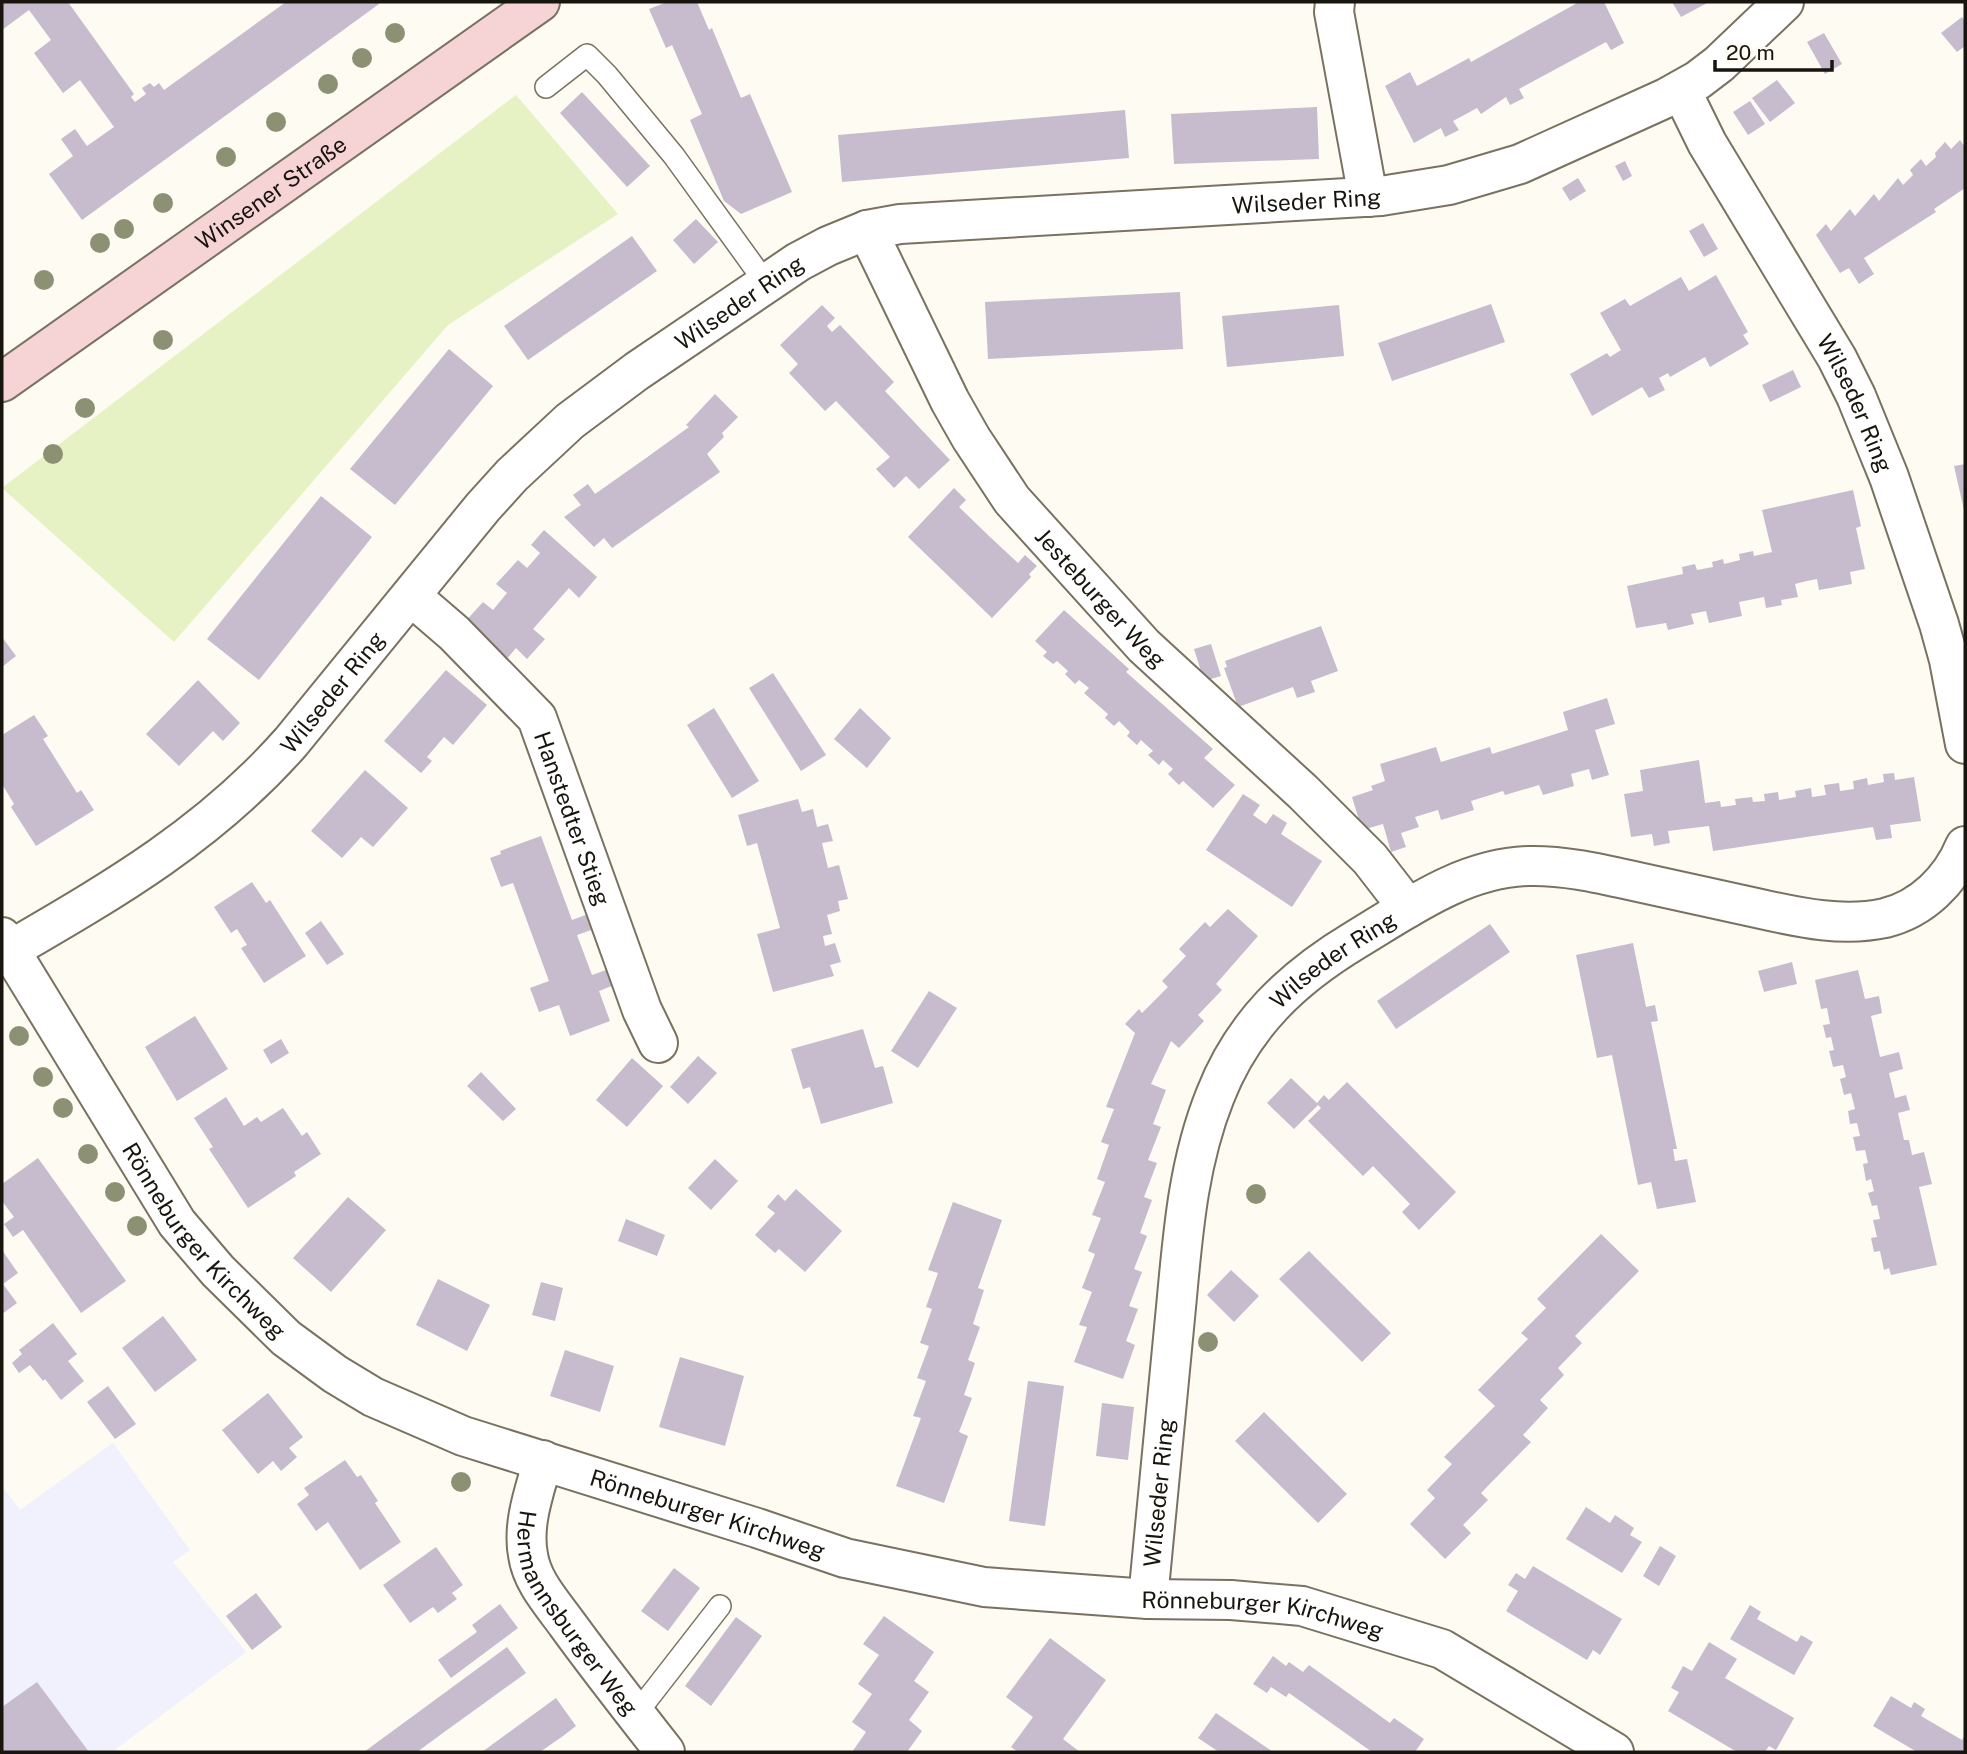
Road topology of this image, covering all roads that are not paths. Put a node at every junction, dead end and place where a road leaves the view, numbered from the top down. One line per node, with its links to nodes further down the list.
1 (540, 2): 9 (main road, Winsener Straße)
2 (1335, 2): 6 (street)
3 (1784, 2): 5 (street, Wilseder Ring)
4 (546, 87): 8 (lane)
5 (1681, 90): 6 (street, Wilseder Ring); 11 (street, Wilseder Ring)
6 (1368, 197): 7 (street, Wilseder Ring)
7 (867, 230): 8 (street, Wilseder Ring); 13 (street, Jesteburger Weg)
8 (765, 282): 10 (street, Wilseder Ring)
9 (2, 382)
10 (411, 596): 14 (street, Wilseder Ring); 15 (street, Hanstedter Stieg)
11 (1965, 744)
12 (1965, 846): 13 (street, Wilseder Ring)
13 (1408, 908): 17 (street, Wilseder Ring)
14 (6, 944): 16 (street, Rönneburger Kirchweg)
15 (658, 1043)
16 (543, 1460): 17 (street, Rönneburger Kirchweg); 19 (street, Hermannsburger Weg)
17 (1148, 1599): 21 (street, Rönneburger Kirchweg)
18 (720, 1606): 19 (lane)
19 (636, 1714): 20 (street, Hermannsburger Weg)
20 (665, 1752)
21 (1614, 1752)

